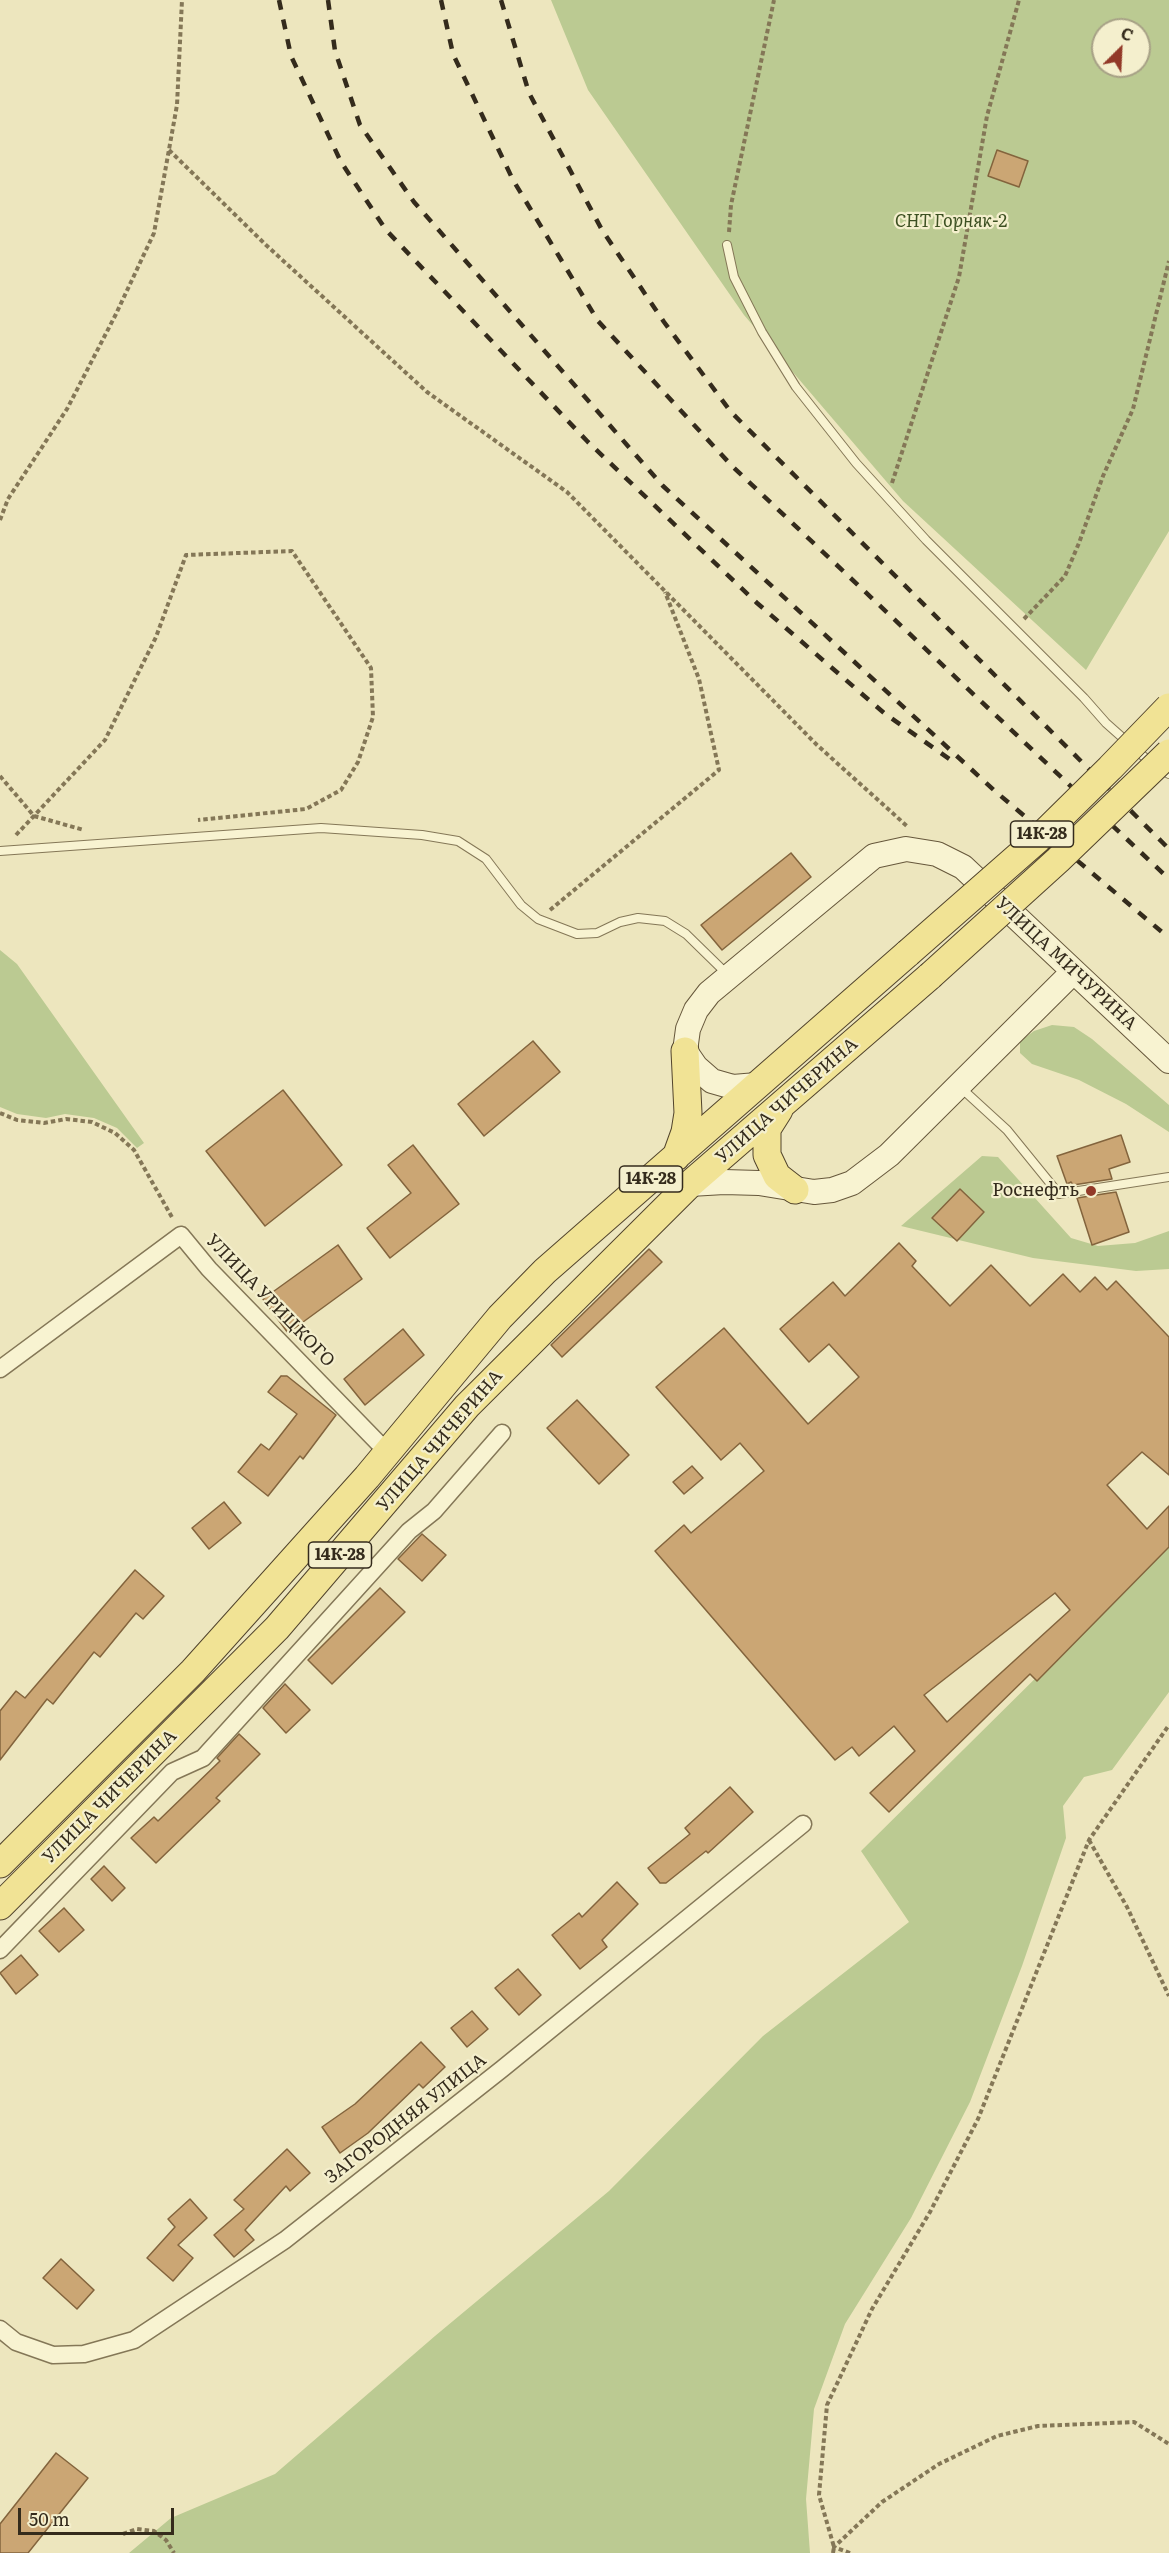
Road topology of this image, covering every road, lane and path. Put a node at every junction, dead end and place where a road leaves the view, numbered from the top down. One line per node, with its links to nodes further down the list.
1 (182, 0): 4 (path)
2 (774, 0): 5 (path)
3 (1019, 0): 7 (path)
4 (169, 150): 8 (path); 9 (path)
5 (728, 245): 7 (lane)
6 (1169, 261): 10 (path)
7 (888, 497): 10 (lane)
8 (0, 520)
9 (663, 588): 19 (path); 20 (path)
10 (1014, 629): 13 (lane)
11 (1169, 707): 25 (main road, УЛИЦА ЧИЧЕРИНА / 14К-28, bridge)
12 (1169, 753): 27 (main road, УЛИЦА ЧИЧЕРИНА / 14К-28, bridge)
13 (1169, 774)
14 (0, 776): 15 (path)
15 (34, 816): 16 (path); 17 (path); 18 (path)
16 (192, 821)
17 (90, 832)
18 (1, 851): 20 (lane)
19 (937, 854): 21 (main road, УЛИЦА МИЧУРИНА); 22 (main road)
20 (538, 919): 22 (lane)
21 (1073, 972): 24 (main road, УЛИЦА МИЧУРИНА); 26 (main road)
22 (730, 977): 23 (main road)
23 (685, 1051): 25 (main road); 29 (main road)
24 (1169, 1061)
25 (757, 1085): 29 (main road, УЛИЦА ЧИЧЕРИНА / 14К-28)
26 (959, 1086): 30 (lane); 32 (main road)
27 (782, 1106): 31 (main road, УЛИЦА ЧИЧЕРИНА / 14К-28); 32 (main road)
28 (0, 1113): 33 (path)
29 (676, 1157): 36 (main road, УЛИЦА ЧИЧЕРИНА / 14К-28)
30 (1169, 1177)
31 (690, 1184): 32 (main road); 41 (main road, УЛИЦА ЧИЧЕРИНА / 14К-28)
32 (795, 1190)
33 (182, 1235): 34 (street, УЛИЦА УРИЦКОГО); 36 (street, УЛИЦА УРИЦКОГО)
34 (0, 1369)
35 (502, 1433): 42 (street)
36 (388, 1453): 40 (main road, УЛИЦА ЧИЧЕРИНА / 14К-28)
37 (1169, 1725): 39 (path)
38 (803, 1824): 44 (street, ЗАГОРОДНЯЯ УЛИЦА)
39 (1089, 1840): 43 (path); 47 (path)
40 (0, 1864)
41 (0, 1906)
42 (0, 1950)
43 (1169, 1996)
44 (0, 2329)
45 (1169, 2444): 47 (path)
46 (123, 2534): 48 (path)
47 (834, 2547): 49 (path); 50 (path)
48 (174, 2553)
49 (832, 2553)
50 (850, 2553)

